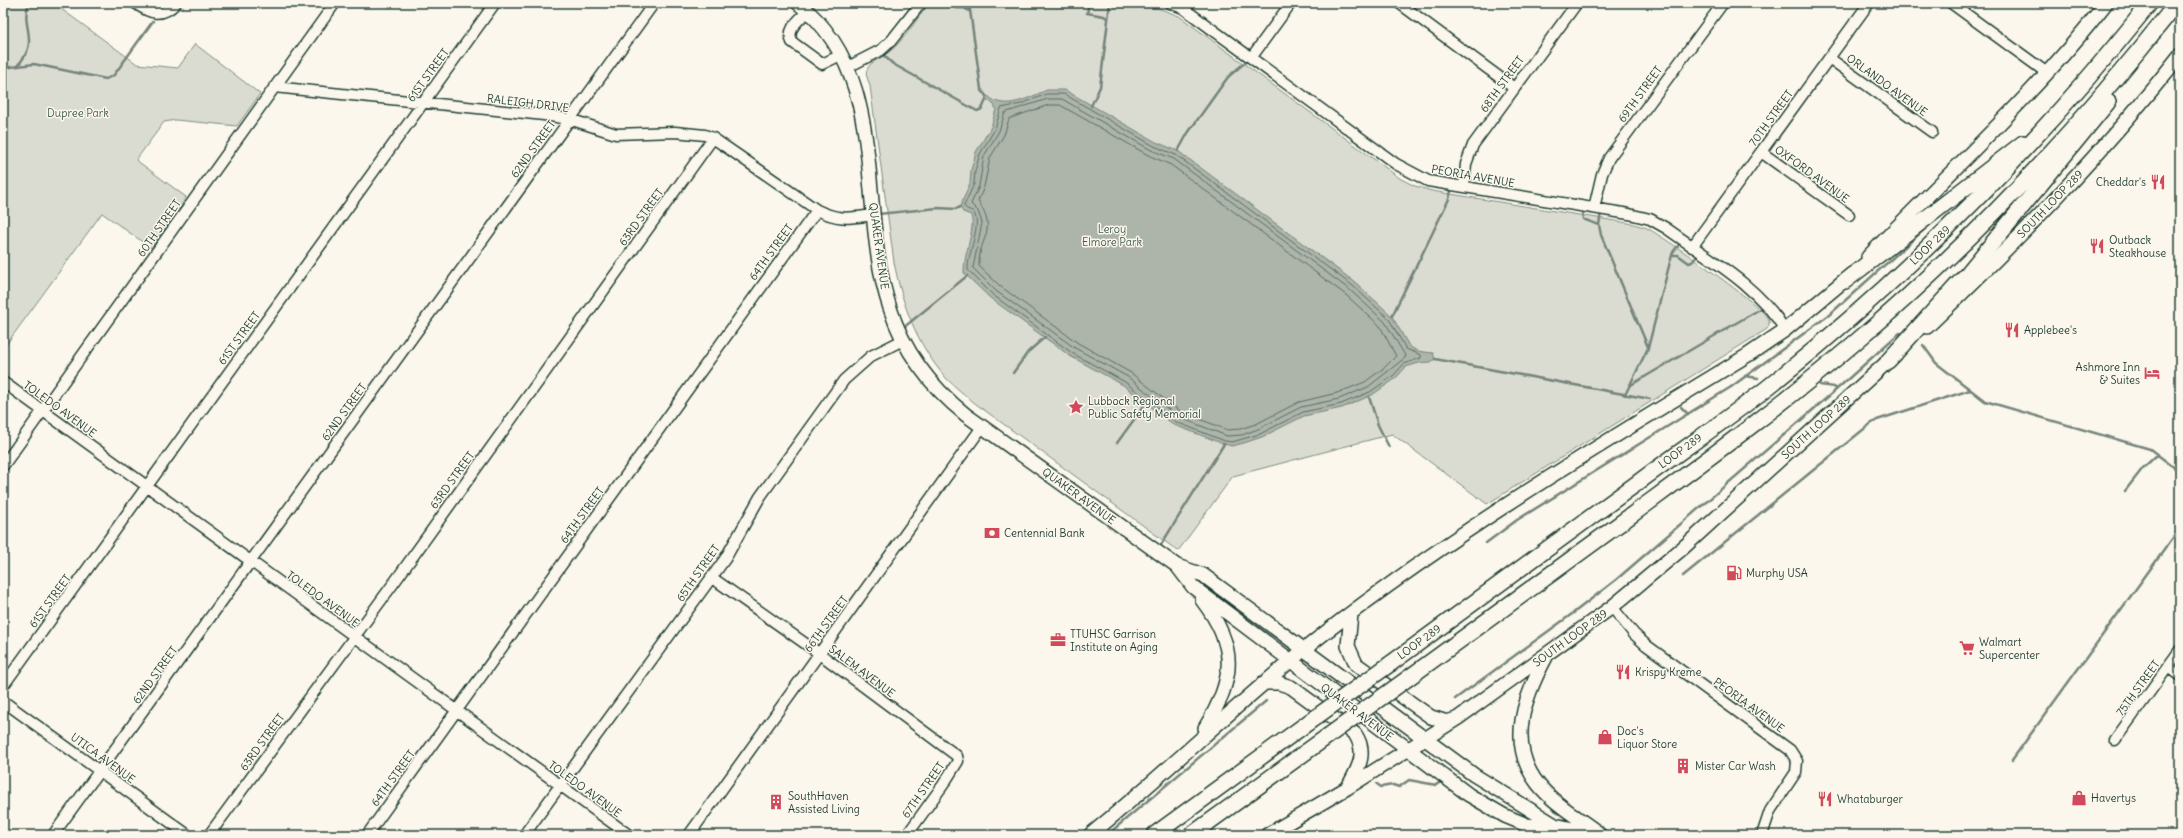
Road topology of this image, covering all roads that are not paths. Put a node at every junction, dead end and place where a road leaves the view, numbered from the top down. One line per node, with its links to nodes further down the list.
1 (135, 3): 2 (street)
2 (176, 3)
3 (334, 3): 25 (street, 60TH STREET)
4 (495, 3): 27 (street, 61ST STREET)
5 (654, 3): 28 (street, 62ND STREET)
6 (921, 3): 23 (street)
7 (1170, 3): 21 (street, PEORIA AVENUE)
8 (1291, 3): 21 (street)
9 (1399, 3): 26 (street)
10 (1577, 3): 26 (street, 68TH STREET)
11 (1723, 3): 34 (street, 69TH STREET)
12 (1868, 3): 22 (street, 70TH STREET)
13 (1951, 3): 24 (street)
14 (2106, 3): 24 (main road)
15 (2150, 3): 29 (highway, LOOP 289)
16 (2177, 3): 18 (highway, LOOP 289)
17 (802, 7): 19 (main road, QUAKER AVENUE); 19 (street)
18 (2140, 50): 42 (highway); 86 (highway, LOOP 289, bridge)
19 (841, 55): 23 (main road, QUAKER AVENUE)
20 (2180, 55): 42 (main road, SOUTH LOOP 289)
21 (1251, 58): 33 (street, PEORIA AVENUE)
22 (1829, 58): 30 (street, ORLANDO AVENUE); 32 (street, 70TH STREET)
23 (848, 67): 36 (main road, QUAKER AVENUE)
24 (2047, 73): 39 (main road)
25 (274, 87): 27 (street, RALEIGH DRIVE); 44 (street, 60TH STREET)
26 (1514, 88): 33 (street, 68TH STREET)
27 (422, 103): 28 (street, RALEIGH DRIVE); 47 (street, 61ST STREET)
28 (569, 119): 31 (street, RALEIGH DRIVE); 48 (street, 62ND STREET)
29 (2046, 127): 39 (highway); 85 (highway, LOOP 289, bridge)
30 (1932, 132)
31 (713, 138): 35 (street, RALEIGH DRIVE); 54 (street, 63RD STREET)
32 (1761, 152): 37 (street, OXFORD AVENUE); 38 (street, 70TH STREET)
33 (1464, 186): 34 (street, PEORIA AVENUE)
34 (1594, 208): 38 (street, PEORIA AVENUE)
35 (817, 210): 36 (street, RALEIGH DRIVE); 65 (street, 64TH STREET)
36 (874, 214): 41 (main road, QUAKER AVENUE)
37 (1849, 215)
38 (1692, 247): 40 (street, PEORIA AVENUE)
39 (1845, 281): 40 (main road)
40 (1785, 330): 53 (main road)
41 (903, 340): 45 (main road, QUAKER AVENUE); 50 (street, 65TH STREET)
42 (1888, 361): 52 (main road, SOUTH LOOP 289)
43 (3, 382): 44 (street, TOLEDO AVENUE)
44 (43, 411): 46 (street, 60TH STREET); 47 (street, TOLEDO AVENUE)
45 (982, 426): 49 (main road, QUAKER AVENUE); 58 (street, 66TH STREET)
46 (3, 466)
47 (147, 486): 48 (street, TOLEDO AVENUE); 63 (street, 61ST STREET)
48 (251, 562): 54 (street, TOLEDO AVENUE); 72 (street, 62ND STREET)
49 (1177, 566): 51 (main road, QUAKER AVENUE); 55 (main road, QUAKER AVENUE)
50 (711, 577): 58 (street, SALEM AVENUE); 73 (street, 65TH STREET)
51 (1193, 587): 59 (main road, QUAKER AVENUE); 68 (main road)
52 (1612, 607): 57 (main road, SOUTH LOOP 289); 89 (street, PEORIA AVENUE)
53 (1351, 614): 55 (main road); 66 (main road)
54 (354, 636): 65 (street, TOLEDO AVENUE); 78 (street, 63RD STREET)
55 (1304, 650): 59 (main road); 67 (main road, QUAKER AVENUE)
56 (2180, 650): 60 (street, 75TH STREET)
57 (1549, 653): 66 (main road, SOUTH LOOP 289); 88 (main road)
58 (820, 654): 71 (street, SALEM AVENUE); 82 (street, 66TH STREET)
59 (1290, 661): 62 (main road); 70 (main road, QUAKER AVENUE)
60 (2168, 668): 61 (street); 69 (street, 75TH STREET)
61 (2180, 676)
62 (1263, 683): 68 (main road); 74 (main road)
63 (3, 686)
64 (3, 701): 72 (street, UTICA AVENUE)
65 (457, 710): 73 (street, TOLEDO AVENUE); 79 (street, 64TH STREET)
66 (1458, 718): 67 (main road, SOUTH LOOP 289)
67 (1425, 739): 70 (main road, SOUTH LOOP 289); 75 (main road, QUAKER AVENUE)
68 (1198, 740): 84 (main road)
69 (2115, 740)
70 (1408, 750): 74 (main road, SOUTH LOOP 289); 75 (main road, QUAKER AVENUE)
71 (958, 758): 83 (street, 67TH STREET)
72 (100, 771): 76 (street, 62ND STREET); 77 (street, UTICA AVENUE)
73 (560, 786): 80 (street, 65TH STREET); 81 (street, TOLEDO AVENUE)
74 (1347, 788): 87 (main road, SOUTH LOOP 289)
75 (1555, 825): 88 (main road, QUAKER AVENUE)
76 (53, 835)
77 (188, 835)
78 (209, 835)
79 (367, 835)
80 (524, 835)
81 (629, 835)
82 (689, 835)
83 (907, 835)
84 (1090, 835)
85 (1154, 835)
86 (1191, 835)
87 (1267, 835)
88 (1601, 835)
89 (1762, 835)

